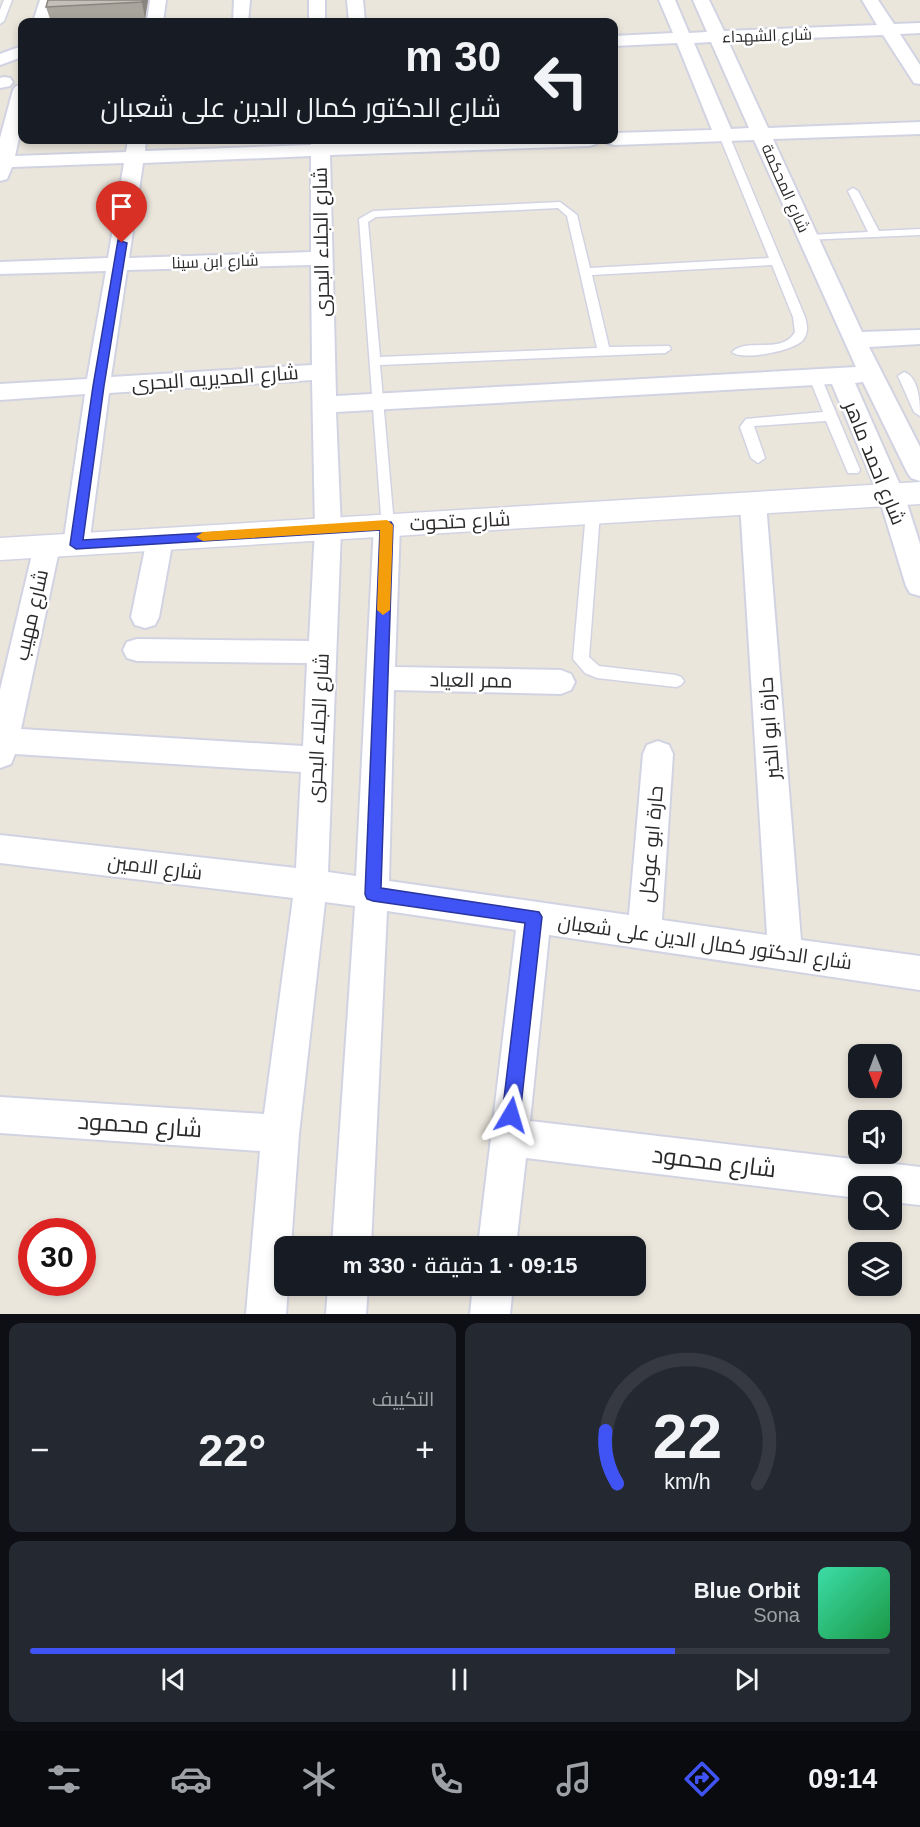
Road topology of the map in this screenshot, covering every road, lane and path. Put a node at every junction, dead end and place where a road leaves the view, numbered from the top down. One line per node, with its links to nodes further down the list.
1 (8, 0): 15 (lane)
2 (48, 0): 10 (street)
3 (158, 0): 11 (street)
4 (242, 0): 12 (street)
5 (317, 0): 13 (street)
6 (355, 0): 14 (street)
7 (667, 0): 19 (street)
8 (701, 0): 18 (street, شارع المحكمة)
9 (870, 0): 17 (street)
10 (42, 18)
11 (156, 18)
12 (241, 18)
13 (317, 18)
14 (357, 18)
15 (0, 21)
16 (920, 28): 17 (street, شارع الشهداء)
17 (889, 30): 18 (street, شارع الشهداء); 23 (street)
18 (718, 37): 19 (street, شارع الشهداء); 28 (street, شارع المحكمة)
19 (683, 38): 20 (street, شارع الشهداء); 29 (street)
20 (618, 41)
21 (18, 52): 22 (street)
22 (1, 58)
23 (920, 79)
24 (1, 82): 25 (street)
25 (18, 84)
26 (14, 102): 33 (street)
27 (920, 128): 28 (street)
28 (762, 133): 29 (street); 37 (street, شارع المحكمة)
29 (724, 135): 30 (street); 39 (lane)
30 (618, 139)
31 (320, 144): 32 (street); 38 (street, شارع الجلاء البحرى)
32 (136, 148): 33 (street); 40 (street)
33 (3, 159)
34 (853, 190): 36 (lane)
35 (920, 232): 36 (lane)
36 (875, 234): 37 (lane)
37 (808, 238): 44 (street, شارع المحكمة)
38 (322, 258): 40 (street, شارع ابن سينا); 49 (street, شارع الجلاء البحرى)
39 (776, 261): 42 (lane); 47 (lane)
40 (118, 264): 41 (street, شارع ابن سينا); 53 (street)
41 (0, 268)
42 (586, 272): 46 (lane); 48 (lane)
43 (920, 337): 44 (street)
44 (854, 340): 50 (street, شارع المحكمة)
45 (665, 349): 46 (lane)
46 (604, 352): 48 (lane)
47 (738, 352)
48 (374, 361): 55 (lane)
49 (323, 372): 53 (street, شارع المديريه البحرى); 56 (street, شارع الجلاء البحرى)
50 (872, 374): 51 (street); 61 (street, شارع احمد ماهر)
51 (828, 376): 55 (street); 58 (lane); 62 (street, شارع احمد ماهر)
52 (904, 376): 57 (lane)
53 (98, 386): 54 (street, شارع المديريه البحرى); 68 (street)
54 (0, 392)
55 (377, 403): 56 (street); 65 (lane)
56 (324, 405): 66 (street, شارع الجلاء البحرى)
57 (920, 412)
58 (831, 416): 59 (lane); 60 (lane)
59 (758, 458)
60 (853, 470)
61 (920, 472)
62 (905, 494): 63 (main road, شارع حتحوت); 71 (street, شارع احمد ماهر)
63 (753, 503): 64 (main road, شارع حتحوت); 86 (street, حارة ابو الخير)
64 (593, 513): 65 (main road, شارع حتحوت); 76 (lane)
65 (387, 525): 66 (main road, شارع حتحوت); 75 (street)
66 (328, 529): 67 (main road, شارع حتحوت); 74 (street, شارع الجلاء البحرى)
67 (160, 539): 68 (main road, شارع حتحوت); 72 (street)
68 (76, 545): 69 (main road, شارع حتحوت)
69 (47, 546): 70 (main road, شارع حتحوت); 78 (street, شارع مهيب)
70 (0, 549)
71 (920, 586)
72 (145, 617)
73 (137, 650): 74 (street)
74 (322, 652): 80 (street, شارع الجلاء البحرى)
75 (381, 678): 77 (street, ممر العياد); 83 (street)
76 (676, 681)
77 (561, 682)
78 (1, 748): 80 (street)
79 (658, 754): 85 (street, حارة ابو عوكل)
80 (317, 760): 82 (street, شارع الجلاء البحرى)
81 (0, 849): 82 (street, شارع الامين)
82 (311, 885): 83 (street, شارع الدكتور كمال الدين على شعبان); 89 (street, شارع الجلاء البحرى)
83 (373, 894): 84 (street, شارع الدكتور كمال الدين على شعبان); 92 (street)
84 (534, 917): 85 (street, شارع الدكتور كمال الدين على شعبان); 90 (street)
85 (644, 933): 86 (street, شارع الدكتور كمال الدين على شعبان)
86 (785, 953): 87 (street, شارع الدكتور كمال الدين على شعبان)
87 (920, 973)
88 (0, 1115): 89 (street, شارع محمود)
89 (280, 1134): 96 (street, شارع الجلاء البحرى)
90 (509, 1137): 91 (street, شارع محمود); 93 (street)
91 (920, 1186)
92 (352, 1236)
93 (498, 1236)
94 (347, 1296): 97 (street)
95 (492, 1296): 98 (street)
96 (266, 1314)
97 (346, 1314)
98 (489, 1314)

